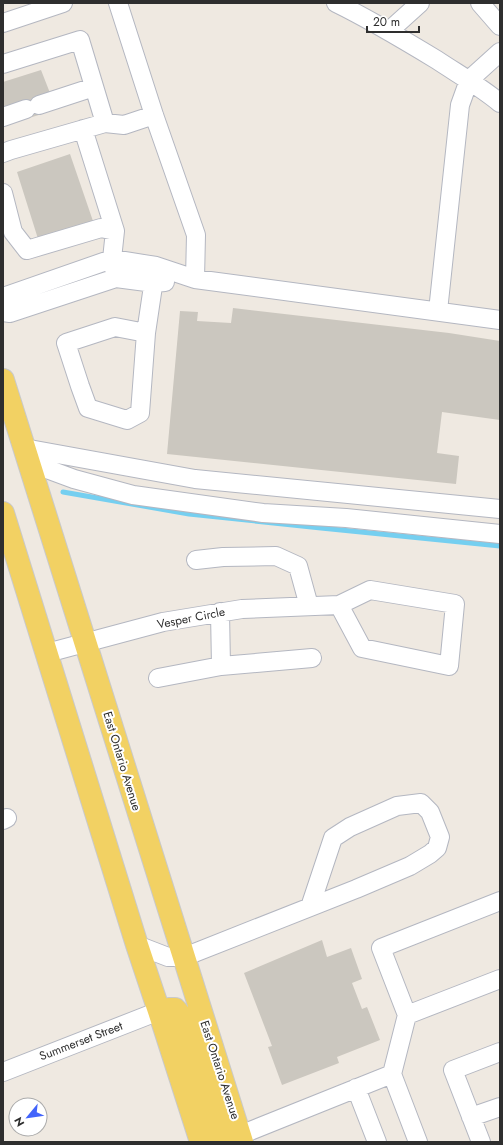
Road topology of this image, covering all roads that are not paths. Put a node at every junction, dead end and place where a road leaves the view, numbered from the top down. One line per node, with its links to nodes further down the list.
1 (63, 3): 6 (street)
2 (118, 3): 14 (street)
3 (336, 3): 8 (street)
4 (420, 3): 8 (street)
5 (480, 3): 7 (street)
6 (3, 24)
7 (500, 26)
8 (389, 31): 11 (street)
9 (500, 52): 11 (street)
10 (3, 64): 12 (street)
11 (468, 80): 13 (street); 26 (street)
12 (94, 86): 15 (street); 16 (street)
13 (500, 104)
14 (154, 115): 16 (street); 24 (street)
15 (3, 117)
16 (105, 123): 17 (street)
17 (83, 129): 18 (street); 20 (street)
18 (3, 154)
19 (3, 193): 20 (street)
20 (115, 232): 21 (street)
21 (112, 260): 22 (street); 23 (street); 25 (street)
22 (155, 275): 23 (street); 24 (street); 29 (street)
23 (116, 278): 27 (street)
24 (195, 279): 26 (street)
25 (3, 297)
26 (438, 311): 28 (street)
27 (3, 312)
28 (500, 320)
29 (146, 333): 29 (street)
30 (3, 380): 31 (main road, East Ontario Avenue)
31 (26, 455): 32 (street); 34 (street); 39 (main road, East Ontario Avenue)
32 (500, 509)
33 (3, 513): 40 (main road)
34 (500, 534)
35 (196, 560): 37 (street)
36 (338, 605): 36 (street); 37 (street, Vesper Circle)
37 (309, 606): 38 (street, Vesper Circle)
38 (220, 612): 39 (street, Vesper Circle); 42 (street)
39 (85, 642): 40 (street, Vesper Circle); 47 (main road, East Ontario Avenue)
40 (47, 653): 46 (main road)
41 (312, 658): 42 (street)
42 (221, 666): 43 (street)
43 (158, 678)
44 (500, 901): 50 (street)
45 (310, 907): 45 (street); 47 (street)
46 (137, 945): 47 (street); 49 (main road)
47 (184, 957): 57 (main road, East Ontario Avenue)
48 (500, 979): 50 (street)
49 (159, 1011): 52 (street, Summerset Street); 57 (main road); 58 (main road)
50 (407, 1015): 53 (street)
51 (500, 1052): 56 (street)
52 (3, 1072)
53 (392, 1074): 54 (street); 60 (street)
54 (356, 1088): 57 (street); 59 (street)
55 (500, 1107): 56 (street)
56 (471, 1118): 61 (street)
57 (236, 1140)
58 (201, 1142)
59 (377, 1142)
60 (418, 1142)
61 (481, 1142)

